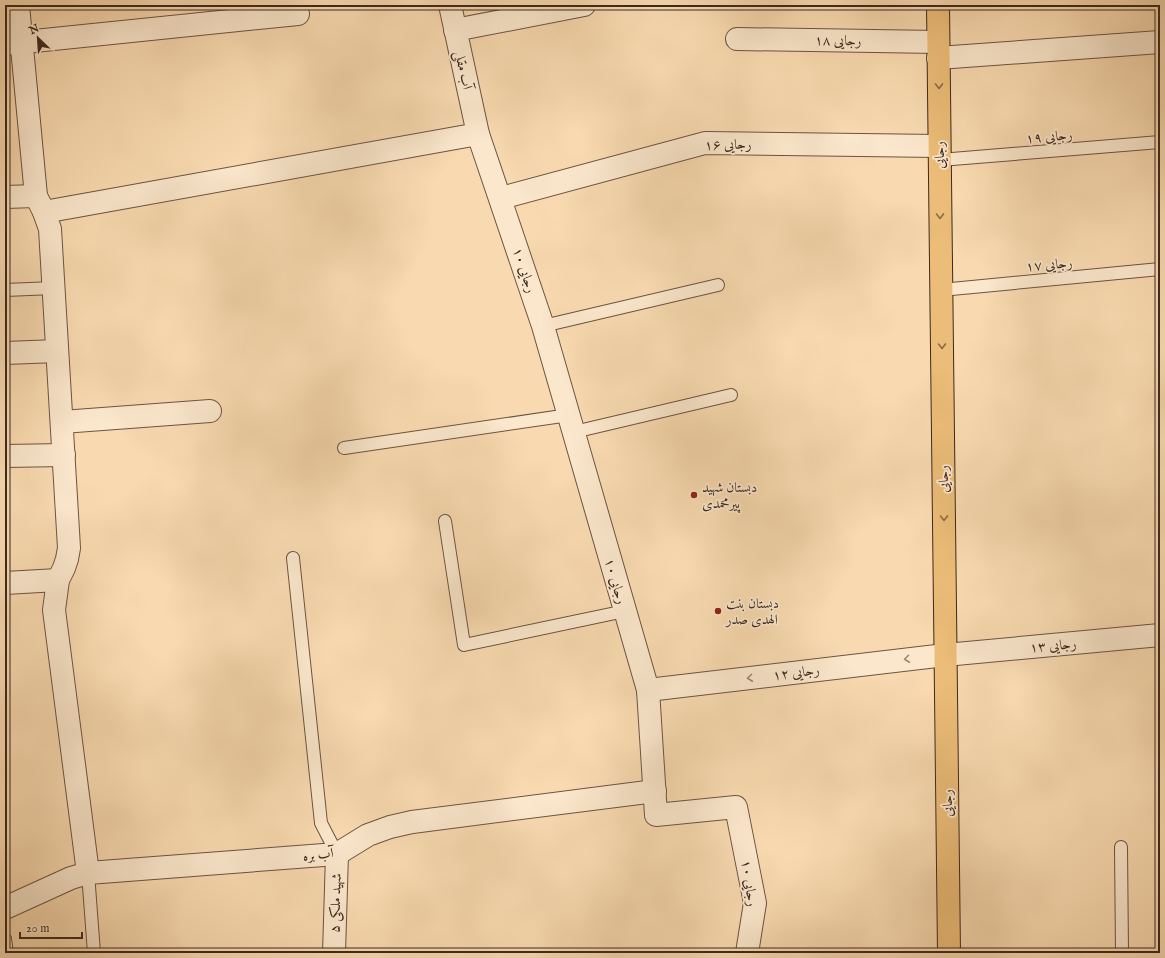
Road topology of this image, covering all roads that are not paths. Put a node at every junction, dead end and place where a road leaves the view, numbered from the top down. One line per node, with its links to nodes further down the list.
1 (18, 5): 9 (street)
2 (450, 5): 6 (street, آب مقلی)
3 (584, 5): 6 (street)
4 (938, 5): 10 (main road, رجایی)
5 (298, 14): 9 (street)
6 (455, 30): 11 (street, آب مقلی)
7 (737, 39): 10 (street, رجایی ۱۸)
8 (1160, 42): 10 (street, رجایی ۱۸)
9 (13, 43): 16 (street)
10 (938, 50): 13 (main road, رجایی, one-way to 13)
11 (478, 134): 15 (street, رجایی ۱۰); 16 (street)
12 (1160, 142): 13 (lane, رجایی ۱۹)
13 (939, 153): 15 (street, رجایی ۱۶); 21 (main road, رجایی, one-way to 21)
14 (5, 197): 16 (street)
15 (501, 198): 22 (street, رجایی ۱۰)
16 (40, 204): 19 (street)
17 (1160, 269): 21 (lane, رجایی ۱۷)
18 (718, 285): 22 (lane)
19 (54, 288): 20 (lane); 23 (street)
20 (5, 290)
21 (941, 290): 38 (main road, رجایی, one-way to 38)
22 (544, 326): 28 (street, رجایی ۱۰)
23 (57, 351): 24 (street); 27 (street)
24 (5, 353)
25 (731, 395): 28 (lane)
26 (210, 411): 27 (street)
27 (62, 422): 30 (street)
28 (571, 424): 29 (lane); 36 (street, رجایی ۱۰)
29 (344, 448)
30 (64, 455): 31 (street); 34 (street)
31 (5, 456)
32 (445, 521): 36 (lane)
33 (293, 558): 42 (lane)
34 (58, 580): 35 (street); 43 (street)
35 (5, 583)
36 (625, 611): 39 (street, رجایی ۱۰)
37 (1160, 635): 38 (street, رجایی ۱۳)
38 (945, 655): 39 (street, رجایی ۱۲, one-way to 39); 50 (main road, رجایی)
39 (648, 690): 40 (street, رجایی ۱۰)
40 (655, 791): 42 (street, آب بره); 49 (street, رجایی ۱۰)
41 (1122, 847): 51 (lane)
42 (337, 854): 43 (street, آب بره); 48 (street, شهید ملکی ۵)
43 (88, 873): 44 (street, آب بره); 47 (lane)
44 (5, 908)
45 (5, 939): 46 (lane)
46 (7, 953)
47 (94, 953)
48 (334, 953)
49 (747, 953)
50 (949, 953)
51 (1122, 953)

